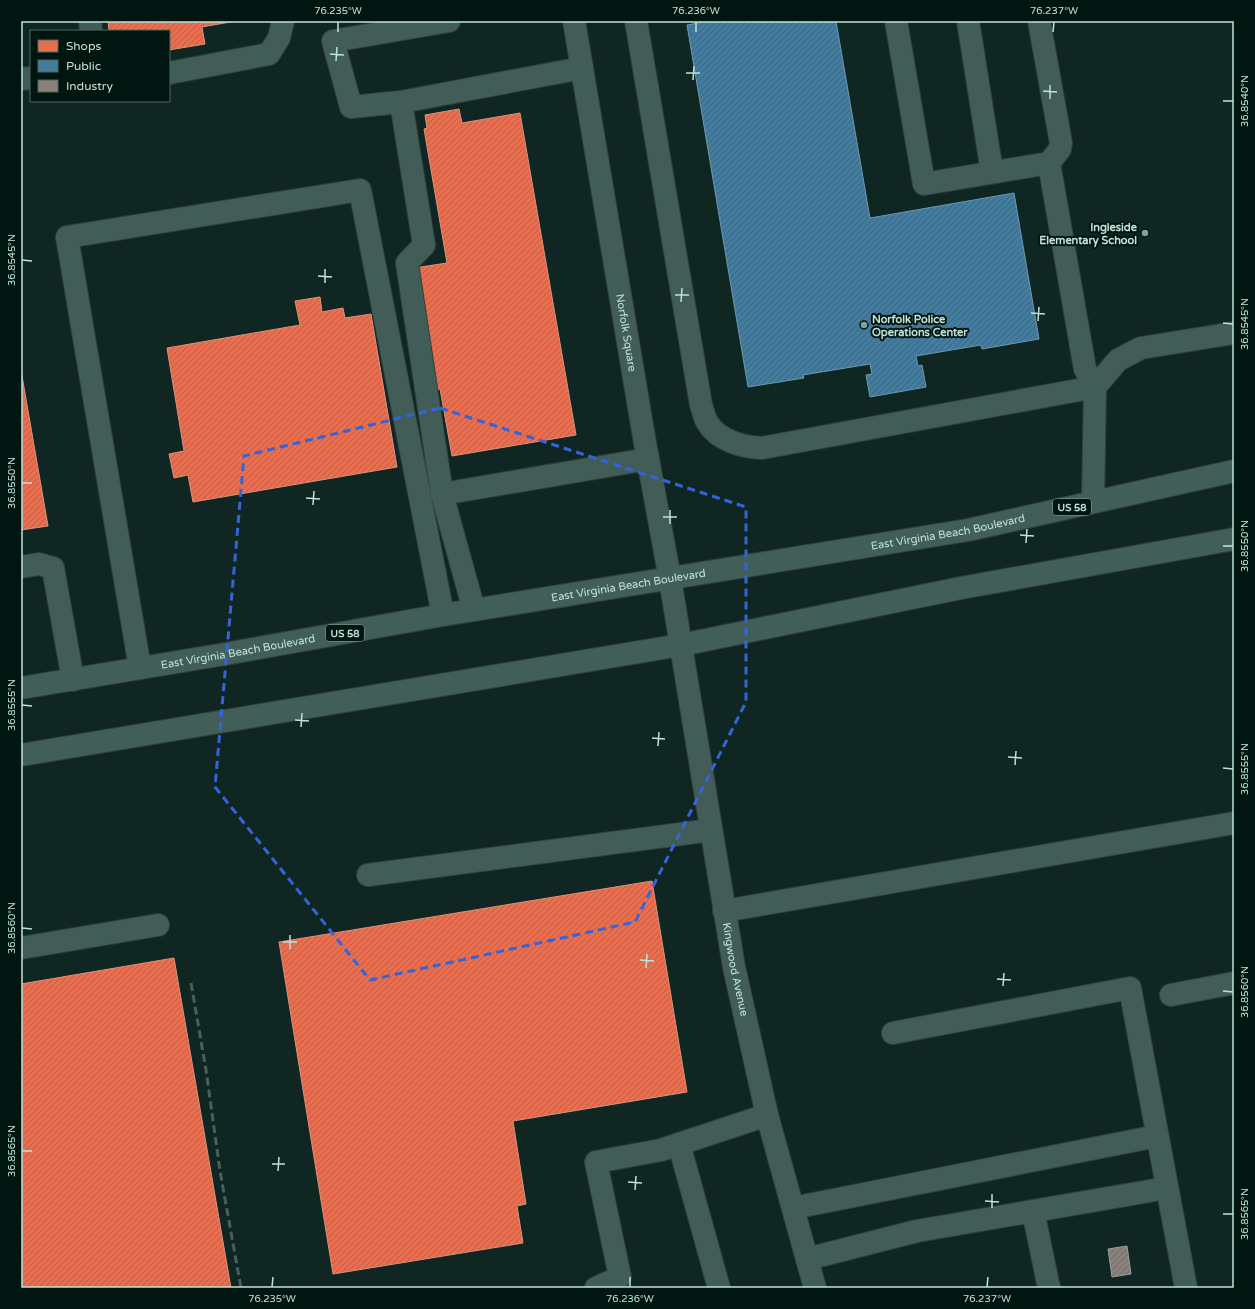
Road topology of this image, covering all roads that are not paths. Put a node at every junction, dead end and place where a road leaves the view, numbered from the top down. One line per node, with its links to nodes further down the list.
1 (283, 21): 9 (street)
2 (449, 21): 10 (street)
3 (574, 21): 8 (street, Norfolk Square)
4 (636, 21): 14 (street)
5 (896, 21): 12 (street)
6 (968, 21): 12 (street)
7 (1039, 21): 11 (street)
8 (582, 68): 10 (street); 15 (street, Norfolk Square)
9 (170, 73)
10 (401, 102): 17 (street)
11 (1049, 163): 12 (street); 14 (street)
12 (992, 172)
13 (1234, 333): 14 (street)
14 (1095, 387): 18 (street)
15 (648, 459): 17 (street); 21 (street, Norfolk Square)
16 (1234, 471): 18 (main road, East Virginia Beach Boulevard / US 58)
17 (442, 494): 22 (street)
18 (1093, 502): 21 (main road, East Virginia Beach Boulevard / US 58)
19 (1234, 539): 24 (main road)
20 (21, 567): 26 (street)
21 (670, 579): 22 (main road, East Virginia Beach Boulevard / US 58); 24 (street, Norfolk Square)
22 (474, 610): 23 (main road, East Virginia Beach Boulevard / US 58)
23 (443, 615): 25 (main road, East Virginia Beach Boulevard / US 58); 25 (street)
24 (681, 645): 28 (main road); 30 (street, Kingwood Avenue)
25 (140, 668): 26 (main road, East Virginia Beach Boulevard / US 58)
26 (73, 680): 27 (main road, East Virginia Beach Boulevard / US 58)
27 (21, 688)
28 (21, 755)
29 (1234, 823): 32 (street)
30 (711, 830): 31 (street); 32 (street, Kingwood Avenue)
31 (368, 874)
32 (724, 911): 38 (street, Kingwood Avenue)
33 (158, 925): 34 (street)
34 (21, 948)
35 (1234, 983): 36 (street)
36 (1171, 994)
37 (893, 1033): 39 (street)
38 (767, 1115): 40 (street); 42 (street, Kingwood Avenue)
39 (1157, 1136): 41 (street); 42 (street)
40 (679, 1144): 46 (street); 47 (street)
41 (1167, 1188): 43 (street); 49 (street)
42 (793, 1208): 44 (street, Kingwood Avenue)
43 (1033, 1211): 44 (street); 48 (street)
44 (807, 1258): 45 (street, Kingwood Avenue)
45 (814, 1287)
46 (596, 1288)
47 (719, 1288)
48 (1049, 1288)
49 (1186, 1288)

